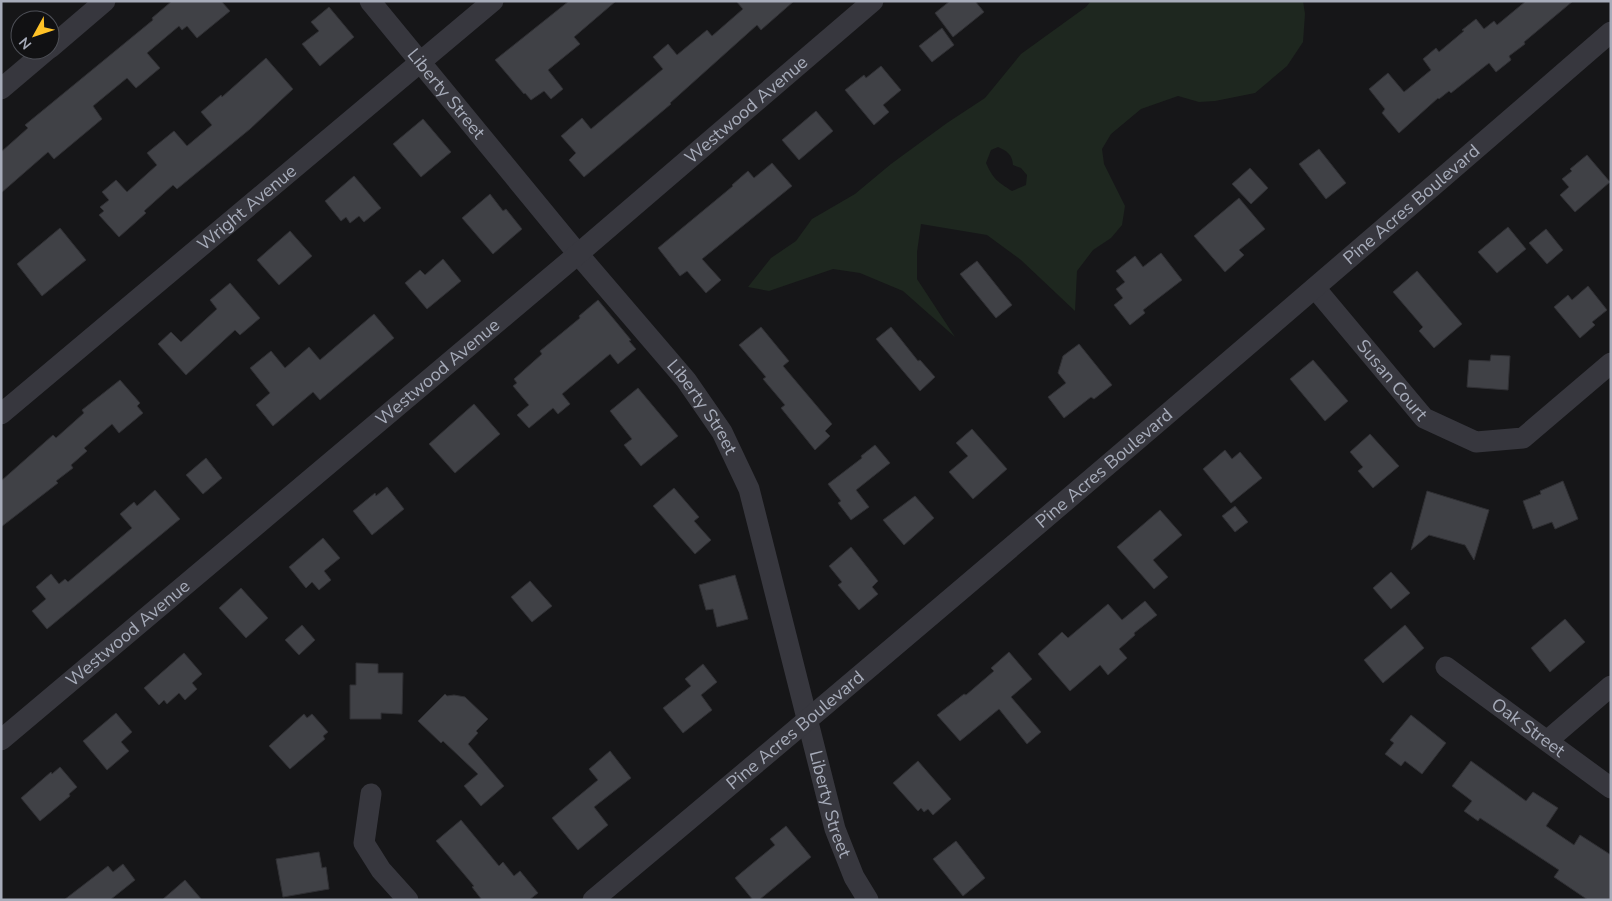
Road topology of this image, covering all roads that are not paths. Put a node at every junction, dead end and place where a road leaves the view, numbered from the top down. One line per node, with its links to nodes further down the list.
1 (105, 1): 6 (street)
2 (370, 1): 8 (street, Liberty Street)
3 (493, 1): 8 (street, Wright Avenue)
4 (873, 1): 10 (street, Westwood Avenue)
5 (1611, 32): 11 (street, Pine Acres Boulevard)
6 (60, 40)
7 (36, 60): 9 (street)
8 (421, 62): 10 (street, Liberty Street); 13 (street, Wright Avenue)
9 (1, 89)
10 (578, 254): 16 (street, Liberty Street); 17 (street, Westwood Avenue)
11 (1315, 288): 12 (street, Susan Court); 16 (street, Pine Acres Boulevard)
12 (1611, 363)
13 (1, 414)
14 (1446, 667): 18 (street, Oak Street)
15 (1611, 686): 18 (street)
16 (808, 720): 22 (street, Pine Acres Boulevard); 23 (street, Liberty Street)
17 (1, 740)
18 (1547, 741): 19 (street, Oak Street)
19 (1611, 788)
20 (371, 794): 21 (street)
21 (408, 900)
22 (593, 900)
23 (868, 900)

